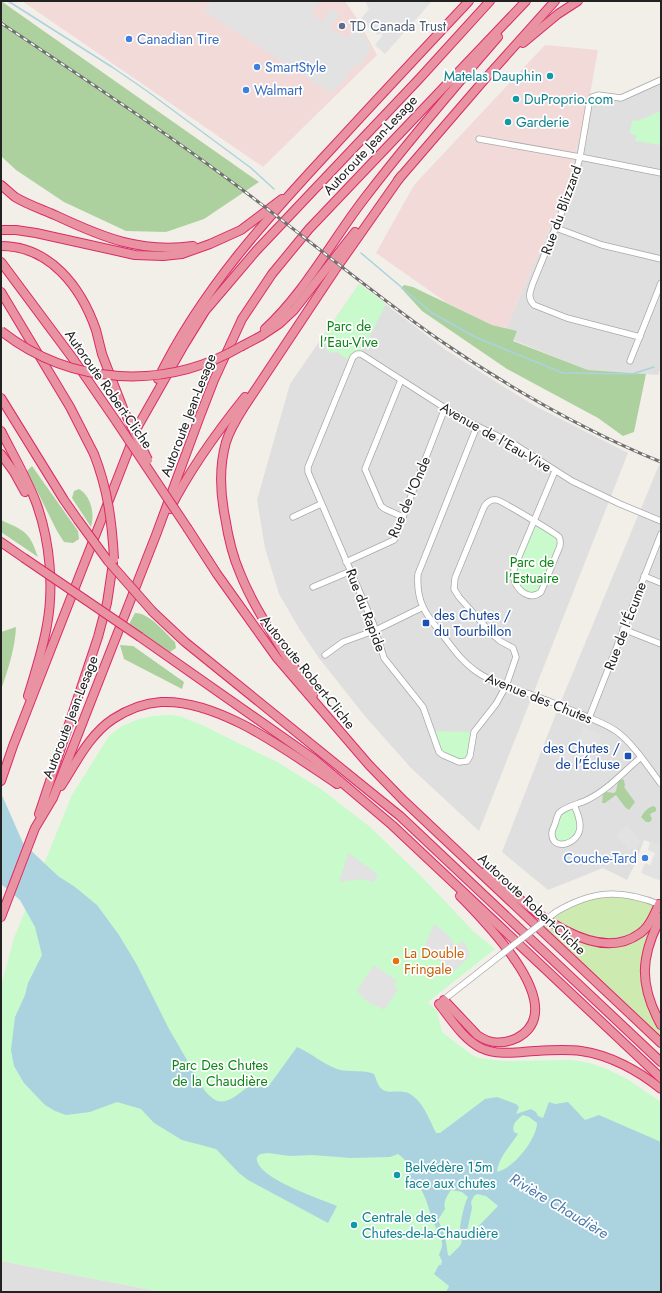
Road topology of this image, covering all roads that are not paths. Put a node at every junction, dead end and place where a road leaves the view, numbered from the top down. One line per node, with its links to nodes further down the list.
1 (469, 1): 14 (highway)
2 (490, 1): 32 (highway, Autoroute Jean-Lesage)
3 (526, 1): 44 (highway, Autoroute Jean-Lesage)
4 (529, 1): 25 (highway)
5 (556, 1): 7 (highway)
6 (578, 1): 7 (highway)
7 (485, 79): 12 (highway)
8 (661, 80): 10 (street, Rue du Blizzard)
9 (479, 139): 10 (street)
10 (580, 156): 11 (street); 15 (street, Rue du Blizzard)
11 (661, 173)
12 (402, 176): 25 (highway); 26 (highway)
13 (1, 185): 17 (highway)
14 (293, 190): 17 (highway); 32 (highway)
15 (556, 228): 19 (street); 24 (street, Rue du Blizzard)
16 (2, 230): 17 (highway)
17 (210, 244)
18 (1, 246): 37 (highway, bridge)
19 (661, 259)
20 (1, 262): 37 (highway, Autoroute Robert-Cliche, bridge)
21 (661, 283): 24 (street)
22 (1, 292): 67 (highway, bridge)
23 (1, 331): 25 (highway, bridge)
24 (640, 336): 28 (street)
25 (242, 346)
26 (282, 349): 44 (highway); 58 (highway)
27 (357, 354): 29 (street, Avenue de l'Eau-Vive); 38 (street, Rue du Rapide)
28 (630, 361)
29 (401, 380): 31 (street, Avenue de l'Eau-Vive); 40 (street)
30 (1, 398): 77 (highway, Autoroute Robert-Cliche, bridge)
31 (445, 408): 33 (street, Avenue de l'Eau-Vive); 40 (street, Rue de l'Onde)
32 (138, 426): 60 (highway, Autoroute Jean-Lesage)
33 (477, 426): 36 (street, Avenue de l'Eau-Vive); 52 (street, Avenue des Chutes)
34 (1, 431): 46 (highway)
35 (1, 454): 46 (highway)
36 (555, 471): 41 (street, Avenue de l'Eau-Vive); 42 (street)
37 (165, 493): 58 (highway, Autoroute Robert-Cliche, bridge)
38 (321, 504): 39 (street); 47 (street, Rue du Rapide)
39 (293, 517)
40 (402, 517): 47 (street, Rue de l'Onde)
41 (661, 521)
42 (534, 522): 42 (street); 57 (street)
43 (661, 534): 49 (street, Rue de l'Écume)
44 (156, 535): 64 (highway, Autoroute Jean-Lesage)
45 (3, 544): 65 (highway, bridge)
46 (46, 545): 60 (highway)
47 (346, 562): 48 (street, Rue du Rapide)
48 (351, 571): 51 (street); 54 (street, Rue du Rapide)
49 (644, 576): 50 (street); 53 (street, Rue de l'Écume)
50 (661, 583)
51 (313, 587)
52 (422, 608): 54 (street); 57 (street, Avenue des Chutes)
53 (623, 629): 55 (street); 59 (street, Rue de l'Écume)
54 (376, 630): 56 (street); 57 (street, Rue du Rapide)
55 (661, 644)
56 (325, 654)
57 (506, 686): 59 (street, Avenue des Chutes)
58 (319, 707): 68 (highway, Autoroute Robert-Cliche)
59 (589, 718): 61 (street, Avenue des Chutes)
60 (13, 746): 62 (highway, Autoroute Jean-Lesage)
61 (640, 758): 63 (street, Avenue des Chutes); 66 (street)
62 (1, 779)
63 (661, 784)
64 (53, 798): 65 (highway); 67 (highway, Autoroute Jean-Lesage)
65 (358, 798): 69 (highway)
66 (574, 805): 66 (street)
67 (35, 828): 71 (highway, Autoroute Jean-Lesage)
68 (448, 843): 73 (highway); 76 (highway, Autoroute Robert-Cliche)
69 (444, 874): 74 (highway); 78 (highway)
70 (660, 903): 73 (street, bridge); 73 (highway)
71 (1, 917)
72 (661, 917): 75 (highway)
73 (547, 920): 74 (street, bridge)
74 (441, 1002): 79 (highway)
75 (661, 1025)
76 (661, 1043)
77 (661, 1062)
78 (661, 1078)
79 (661, 1089)

